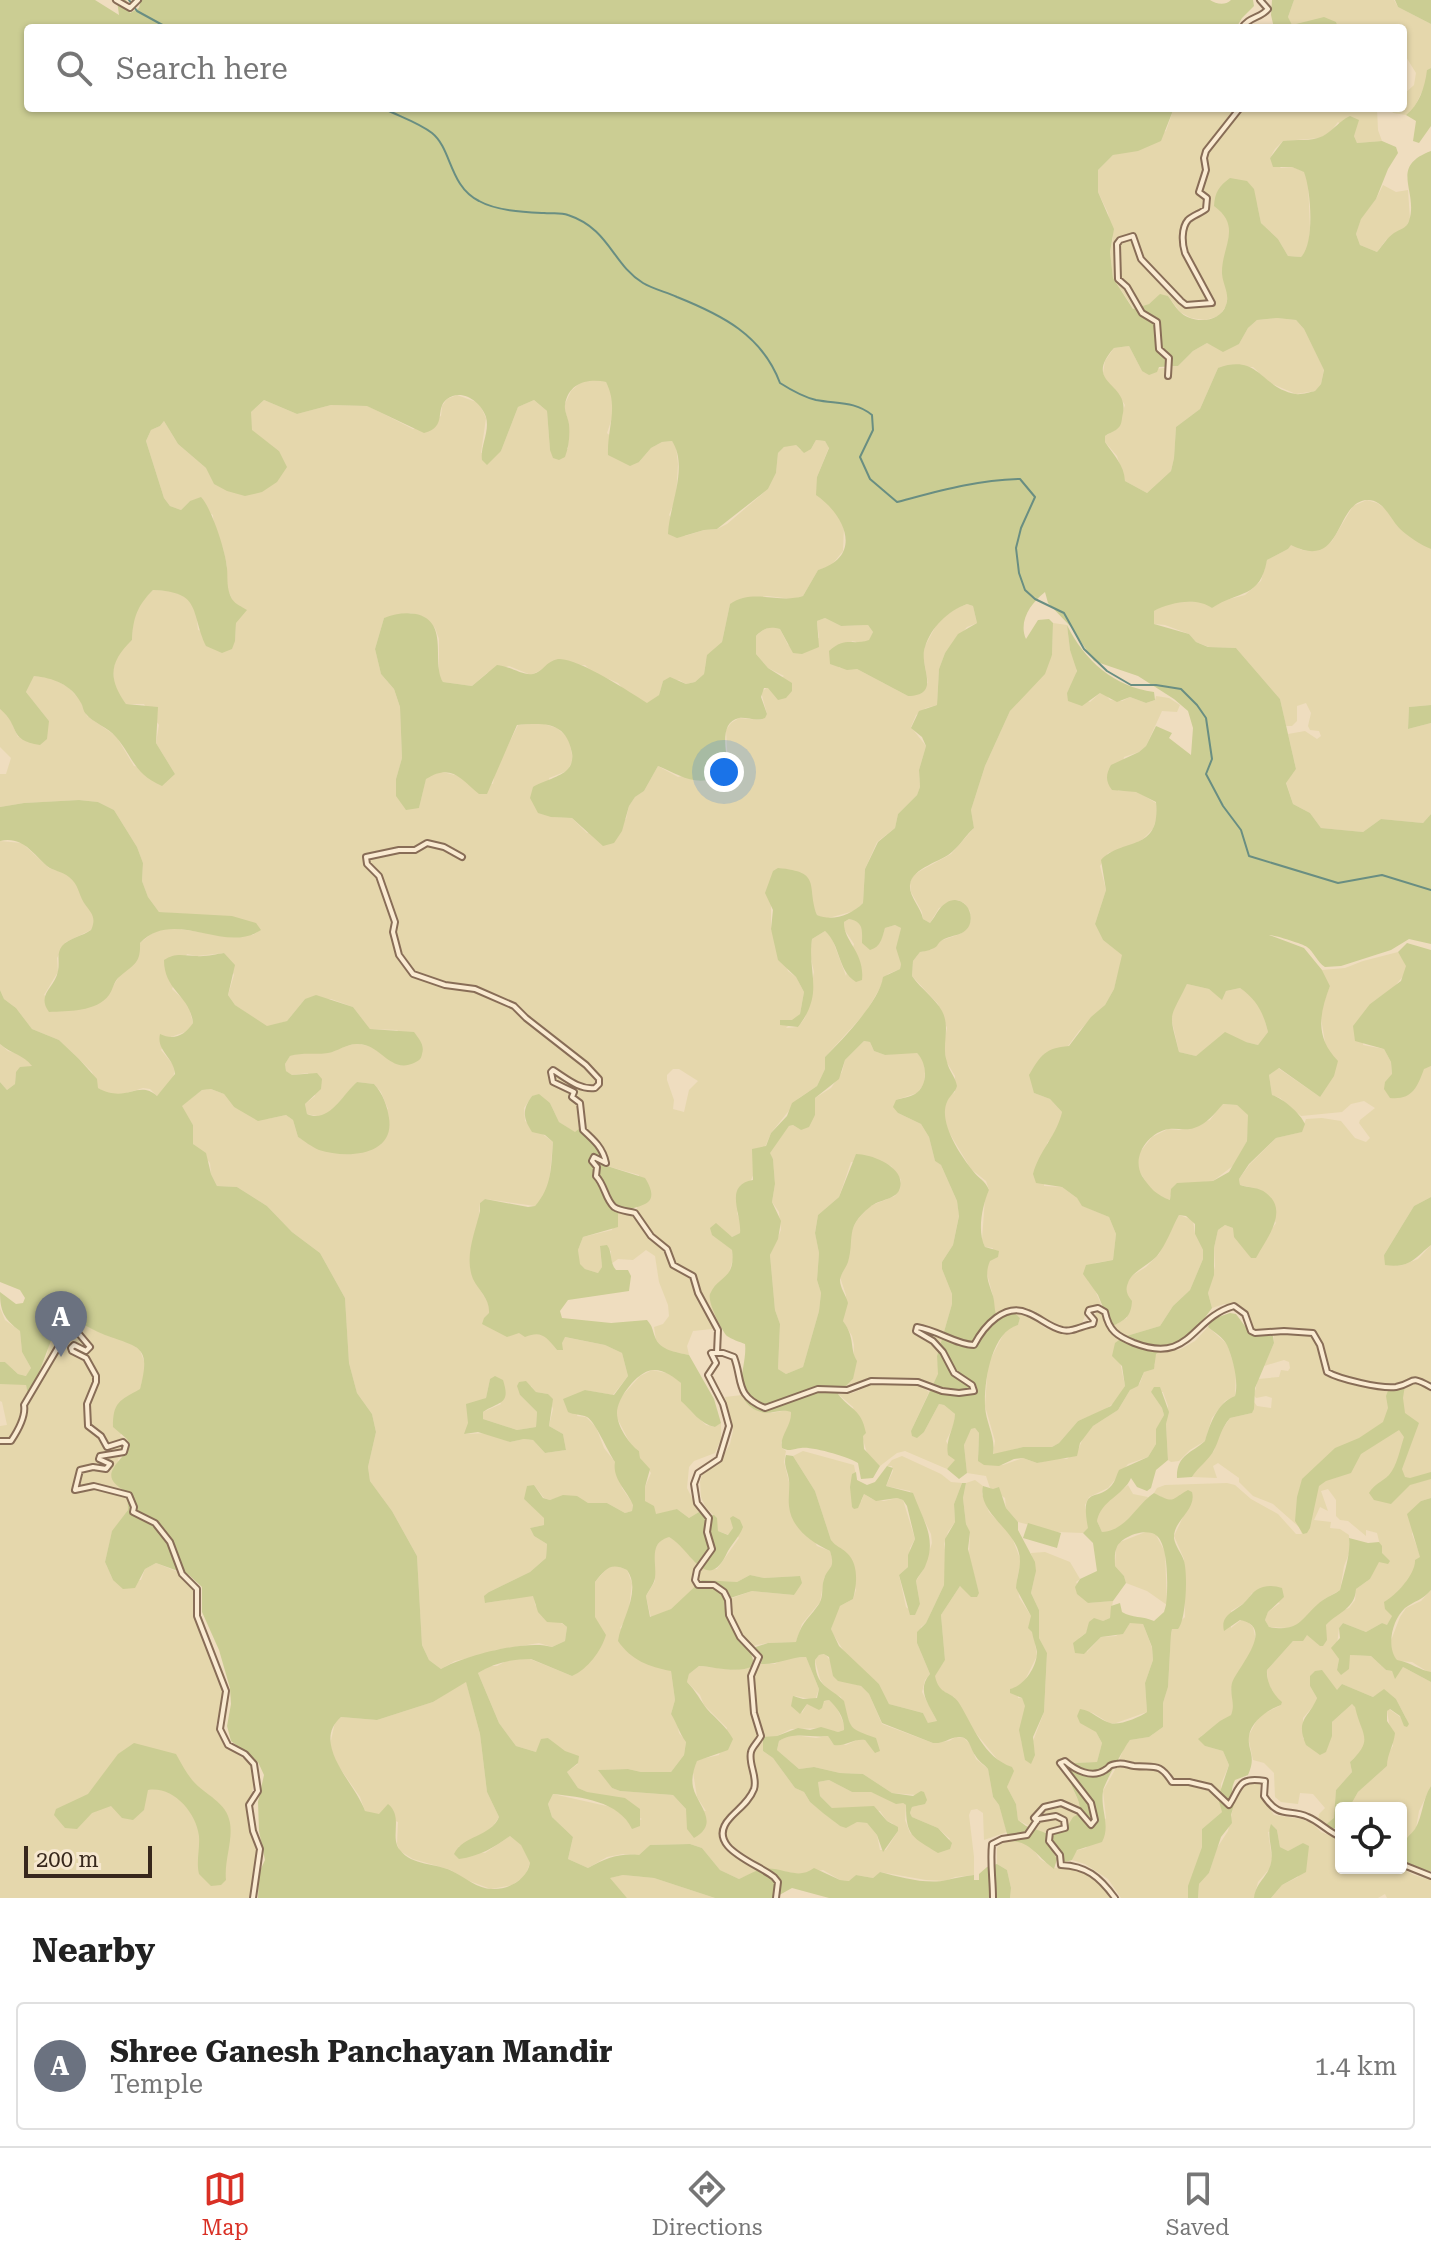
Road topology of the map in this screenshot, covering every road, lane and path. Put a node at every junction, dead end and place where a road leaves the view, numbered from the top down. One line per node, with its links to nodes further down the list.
1 (116, 0): 2 (street)
2 (138, 0)
3 (1260, 0): 4 (street)
4 (1244, 24)
5 (1237, 112): 6 (street)
6 (1168, 376)
7 (462, 857): 8 (street)
8 (717, 1353): 9 (street); 16 (street)
9 (1431, 1387)
10 (0, 1441): 15 (street)
11 (1037, 1821): 12 (street); 17 (street); 18 (street)
12 (1335, 1834)
13 (1407, 1866): 14 (street)
14 (1431, 1876)
15 (253, 1898)
16 (776, 1898)
17 (993, 1898)
18 (1115, 1898)

